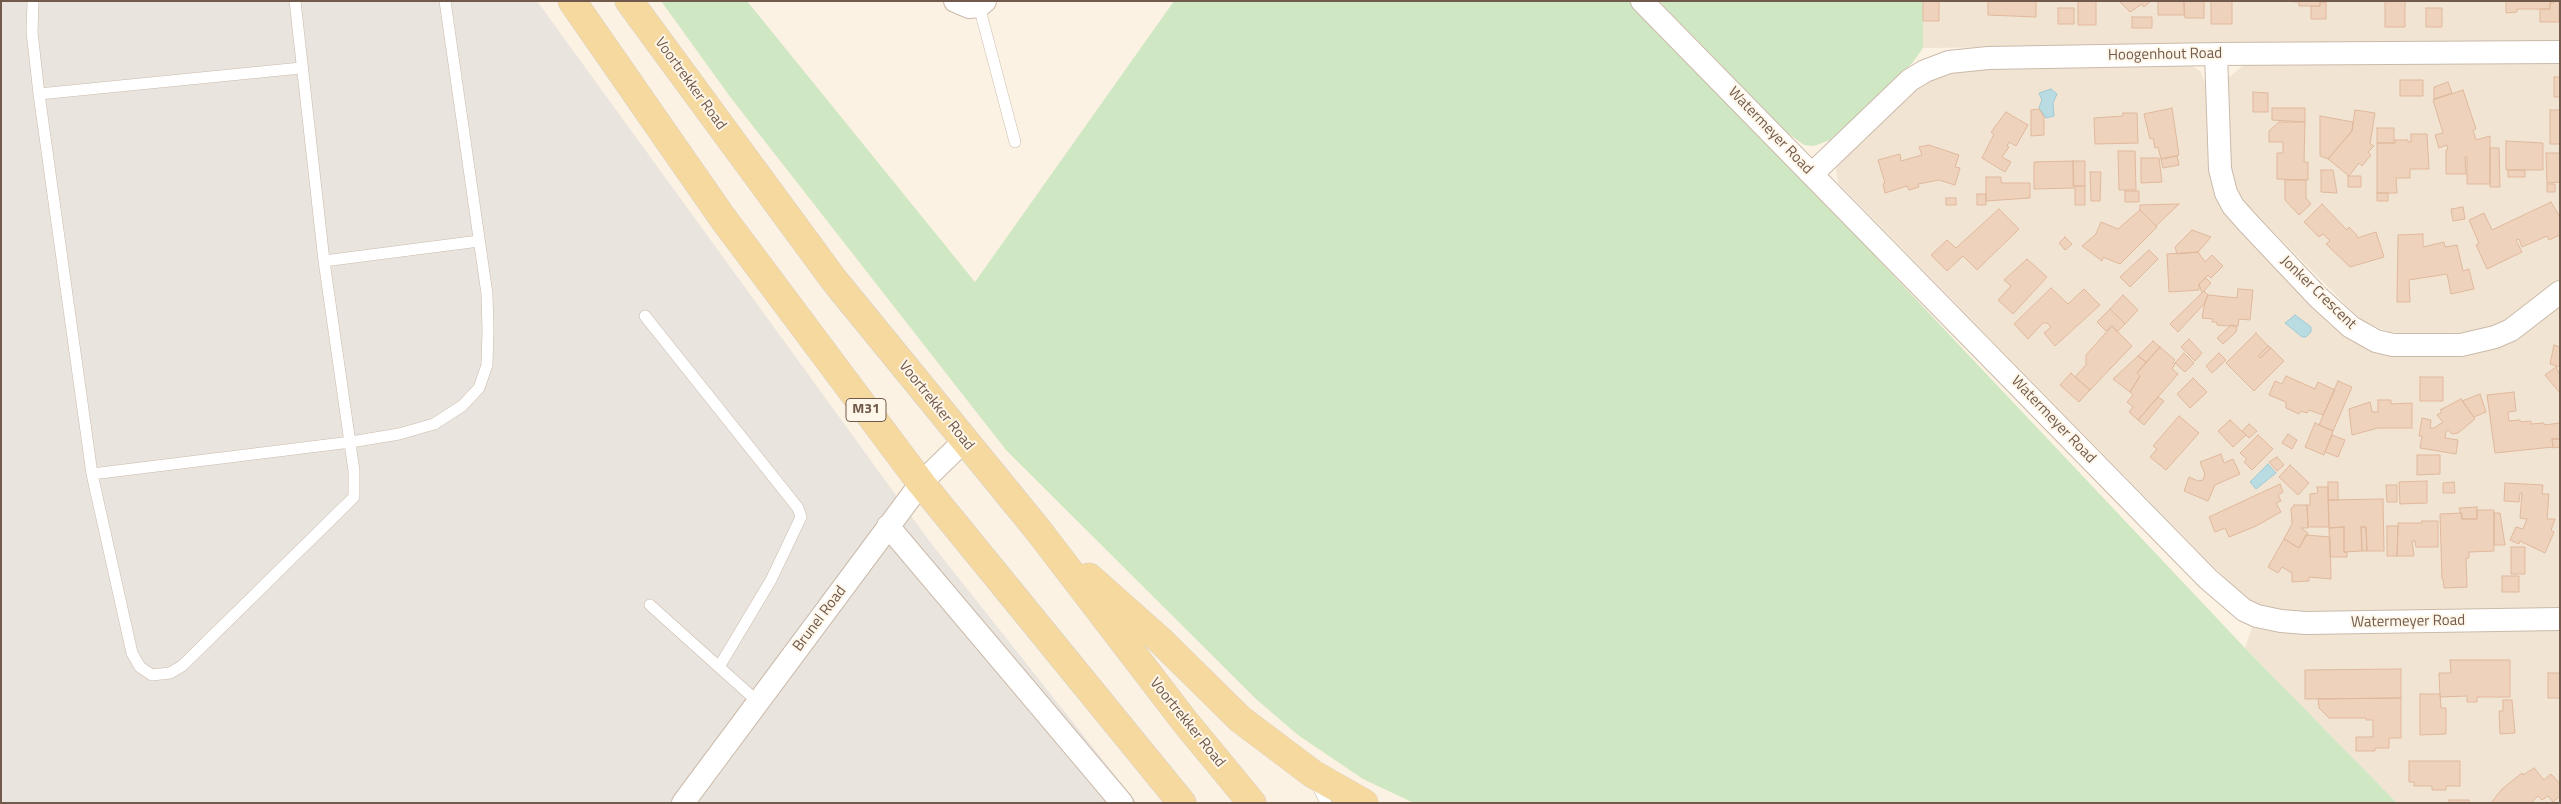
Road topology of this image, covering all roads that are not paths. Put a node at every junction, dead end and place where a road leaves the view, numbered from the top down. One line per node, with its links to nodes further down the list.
1 (33, 1): 12 (lane)
2 (295, 1): 11 (lane)
3 (446, 1): 15 (lane)
4 (572, 1): 22 (main road, M31)
5 (629, 1): 19 (main road, Voortrekker Road)
6 (955, 1): 8 (street)
7 (1642, 1): 14 (street, Watermeyer Road)
8 (982, 3): 13 (lane)
9 (2560, 52): 10 (street, Hoogenhout Road)
10 (2216, 54): 14 (street, Hoogenhout Road); 17 (street, Jonker Crescent)
11 (301, 68): 12 (lane); 16 (lane)
12 (39, 94): 21 (lane)
13 (1015, 142)
14 (1812, 174): 26 (street, Watermeyer Road)
15 (479, 241): 16 (lane); 20 (lane)
16 (324, 261): 20 (lane)
17 (2560, 292)
18 (645, 316): 27 (lane)
19 (964, 440): 22 (street, Brunel Road); 24 (main road, Voortrekker Road)
20 (350, 442): 21 (lane); 21 (lane)
21 (92, 474)
22 (921, 483): 23 (street, Brunel Road); 32 (main road, M31)
23 (888, 526): 28 (street, Brunel Road); 31 (street)
24 (1038, 530): 29 (main road); 33 (main road, Voortrekker Road)
25 (650, 605): 27 (lane)
26 (2560, 619)
27 (719, 667): 28 (lane)
28 (758, 702): 30 (street, Brunel Road)
29 (1313, 774): 34 (lane); 35 (main road)
30 (684, 803)
31 (1122, 803)
32 (1182, 803)
33 (1252, 803)
34 (1326, 803)
35 (1364, 803)

